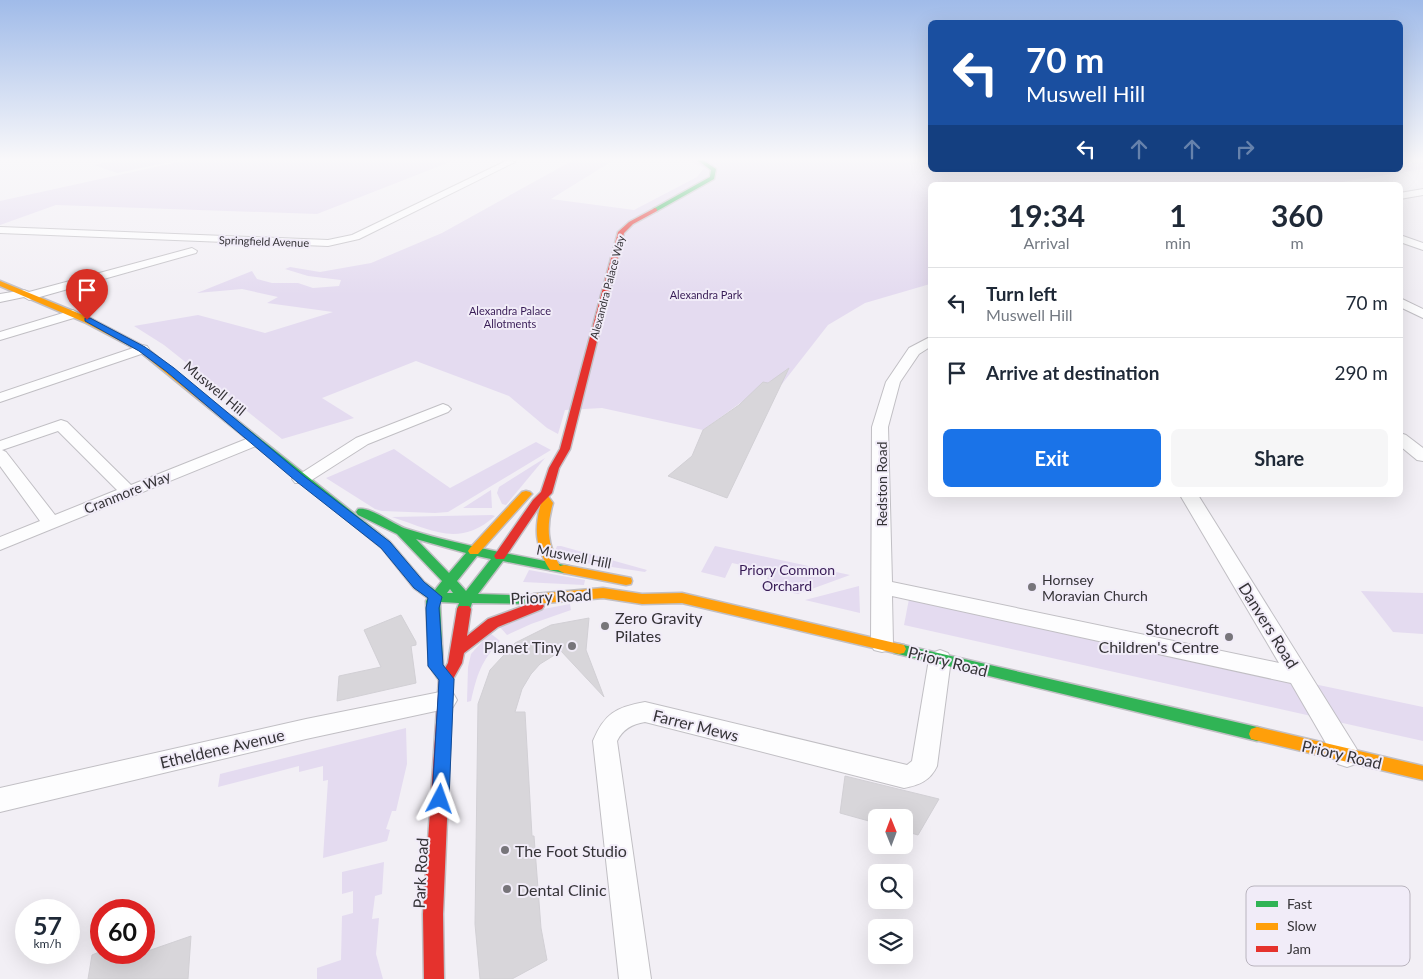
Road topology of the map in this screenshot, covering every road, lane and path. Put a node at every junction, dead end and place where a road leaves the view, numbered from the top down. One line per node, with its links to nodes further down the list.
1 (424, 204): 7 (street, Springfield Avenue)
2 (666, 204): 27 (main road, Alexandra Palace Way)
3 (0, 230): 7 (street, Springfield Avenue)
4 (1423, 234): 5 (street)
5 (1403, 237)
6 (1403, 239): 8 (street)
7 (328, 243): 9 (street)
8 (1423, 247)
9 (346, 250)
10 (192, 251): 12 (street)
11 (0, 283): 12 (main road, Muswell Hill)
12 (27, 295): 13 (street); 15 (main road, Muswell Hill)
13 (0, 298)
14 (1403, 304): 16 (street)
15 (73, 314): 17 (street); 19 (main road, Muswell Hill)
16 (1423, 314)
17 (0, 336)
18 (928, 342): 44 (street, Redston Road)
19 (142, 349): 20 (street); 23 (main road, Muswell Hill)
20 (0, 398)
21 (443, 409): 28 (street)
22 (1403, 440): 26 (street)
23 (255, 441): 28 (main road, Muswell Hill); 29 (street, Cranmore Way)
24 (0, 446): 29 (street)
25 (0, 455): 33 (street)
26 (1423, 456)
27 (552, 472): 32 (main road, Alexandra Palace Way); 36 (main road, Alexandra Palace Way)
28 (301, 479): 30 (main road, Muswell Hill)
29 (128, 492): 33 (street, Cranmore Way)
30 (319, 493): 34 (main road, Muswell Hill); 47 (main road, Muswell Hill)
31 (1190, 497): 53 (street, Danvers Road)
32 (544, 498): 37 (main road, Alexandra Palace Way); 38 (main road)
33 (51, 523): 35 (street, Cranmore Way)
34 (401, 531): 36 (main road, Muswell Hill); 39 (main road)
35 (0, 544)
36 (474, 551): 37 (main road, Muswell Hill); 39 (main road, Alexandra Palace Way); 40 (main road)
37 (500, 556): 38 (main road, Muswell Hill); 40 (main road, Alexandra Palace Way)
38 (554, 567): 41 (main road, Muswell Hill)
39 (449, 579): 47 (main road, Alexandra Palace Way); 49 (main road)
40 (482, 582): 42 (main road); 49 (main road, Alexandra Palace Way)
41 (637, 583)
42 (495, 584)
43 (528, 587): 46 (main road)
44 (881, 587): 50 (street, Redston Road); 53 (street)
45 (654, 588): 48 (main road)
46 (582, 593): 48 (main road, Priory Road); 49 (main road, Priory Road); 51 (main road)
47 (435, 597): 49 (main road); 54 (main road, Park Road)
48 (682, 598): 50 (main road, Priory Road)
49 (467, 599): 51 (main road, Park Road)
50 (882, 644): 52 (main road, Priory Road)
51 (457, 650): 54 (main road, Park Road)
52 (940, 659): 55 (main road, Priory Road); 59 (street, Farrer Mews)
53 (1300, 676): 55 (street, Danvers Road)
54 (445, 690): 57 (street, Etheldene Avenue); 58 (main road, Park Road)
55 (1348, 756): 56 (main road, Priory Road)
56 (1423, 773)
57 (0, 800)
58 (434, 979)
59 (635, 979)

